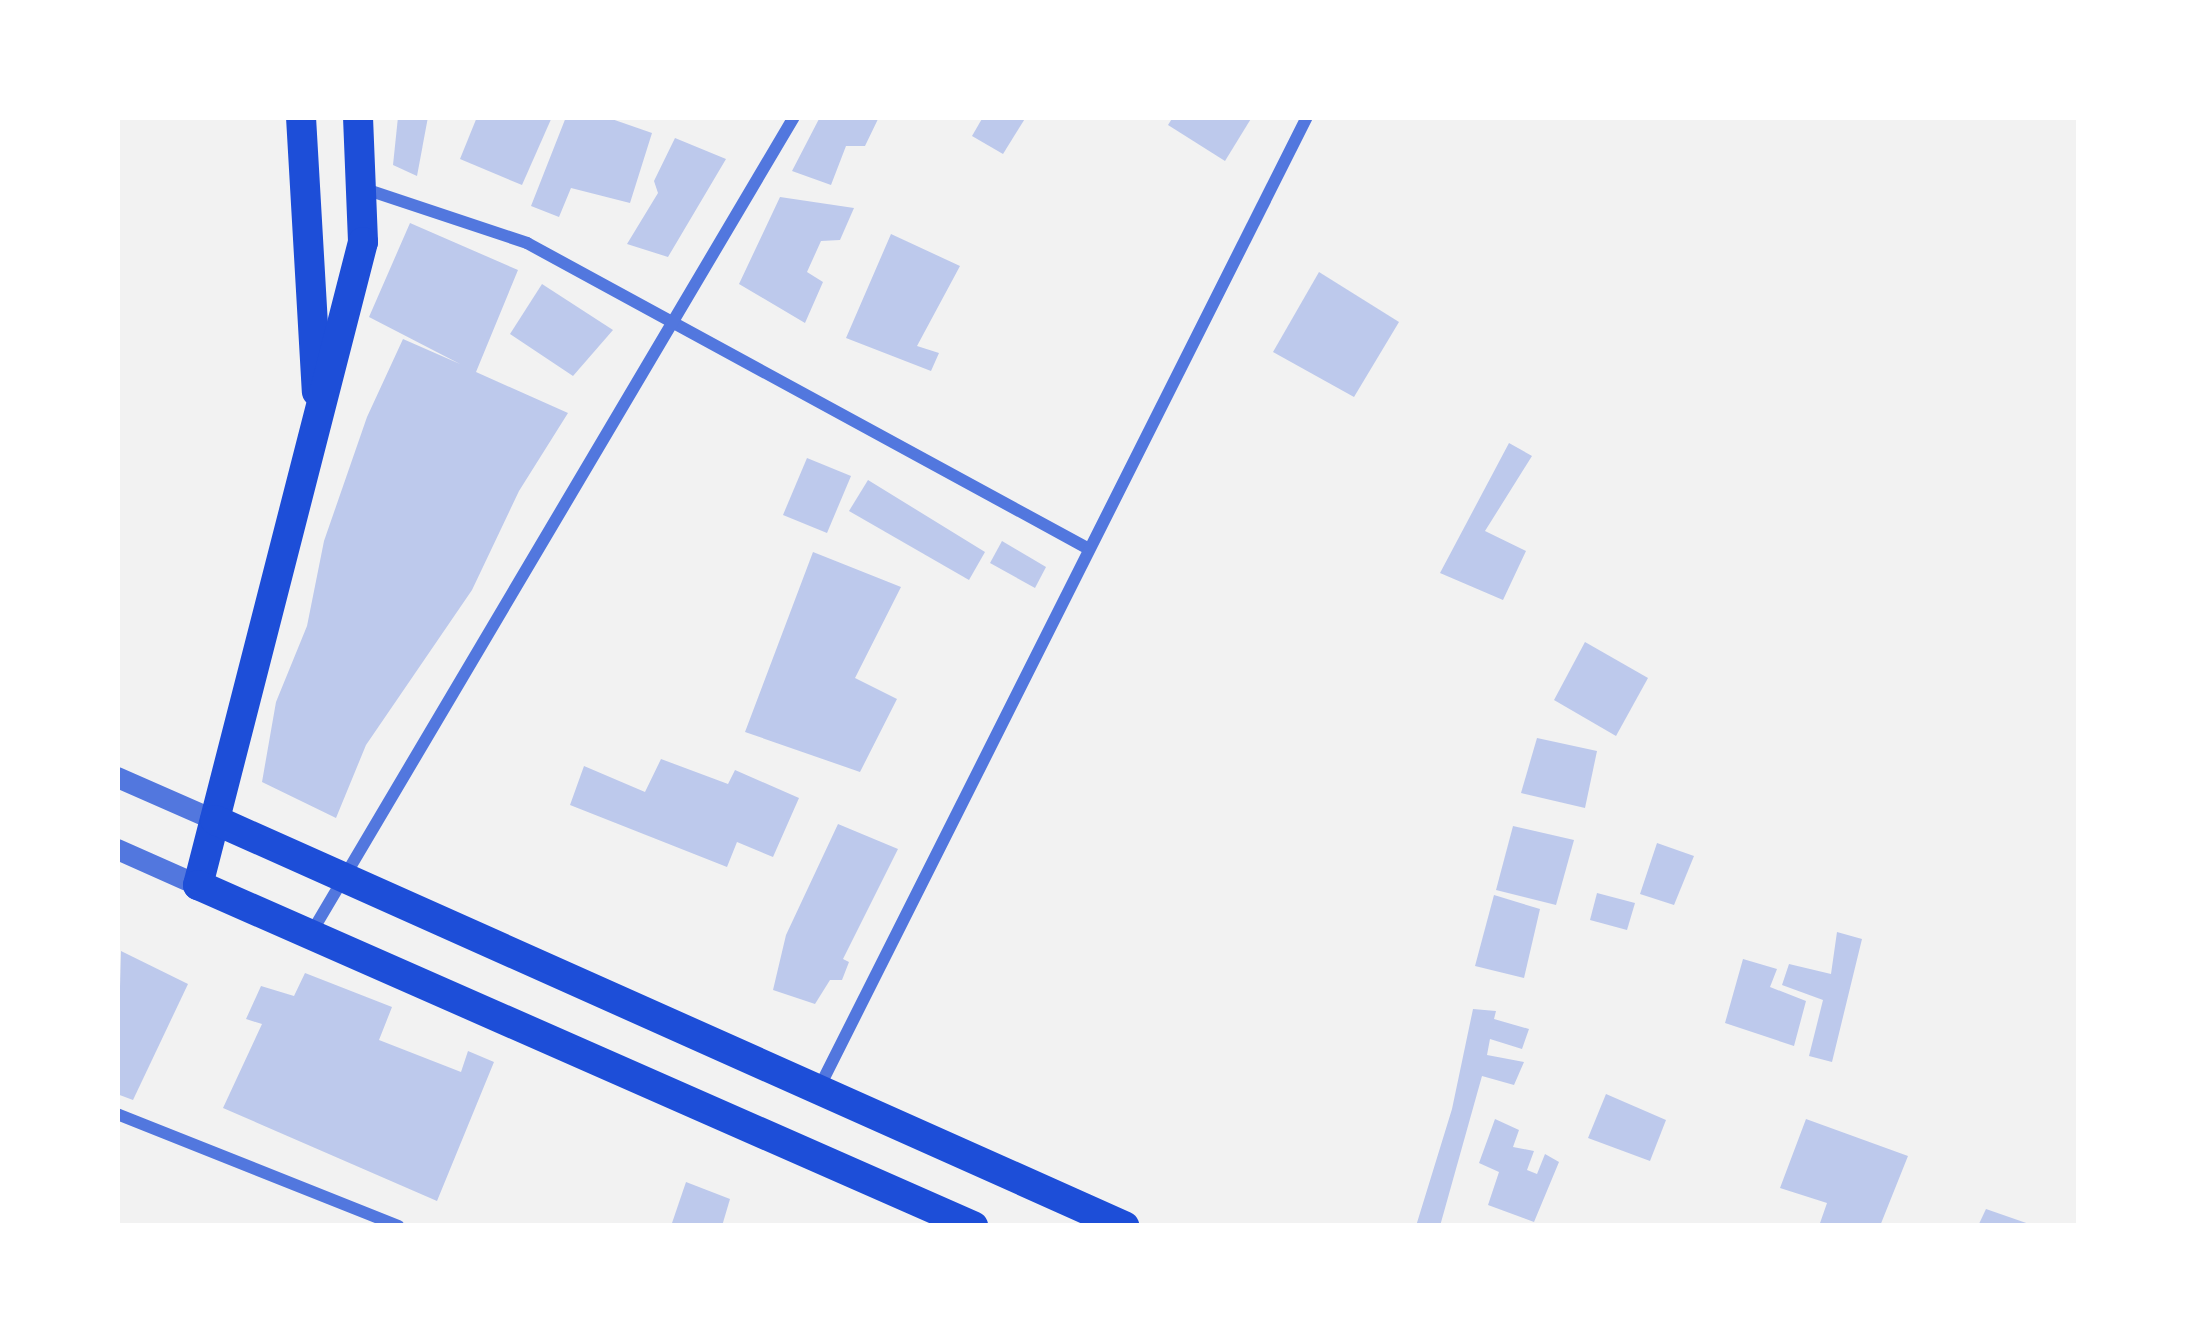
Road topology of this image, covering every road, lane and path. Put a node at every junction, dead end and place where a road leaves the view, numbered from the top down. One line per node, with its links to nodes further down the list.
1 (301, 117): 7 (main road)
2 (358, 117): 5 (main road)
3 (794, 117): 6 (street)
4 (1307, 117): 8 (street)
5 (363, 188): 6 (street); 7 (main road)
6 (677, 320): 8 (street); 12 (street)
7 (319, 422): 10 (main road)
8 (1087, 548): 15 (street)
9 (117, 777): 10 (street)
10 (215, 820): 12 (main road); 13 (main road)
11 (117, 849): 13 (street)
12 (342, 876): 14 (street); 15 (main road)
13 (198, 886): 14 (main road)
14 (309, 936): 18 (main road)
15 (817, 1093): 19 (main road)
16 (117, 1114): 17 (street)
17 (400, 1226)
18 (973, 1226)
19 (1124, 1226)

